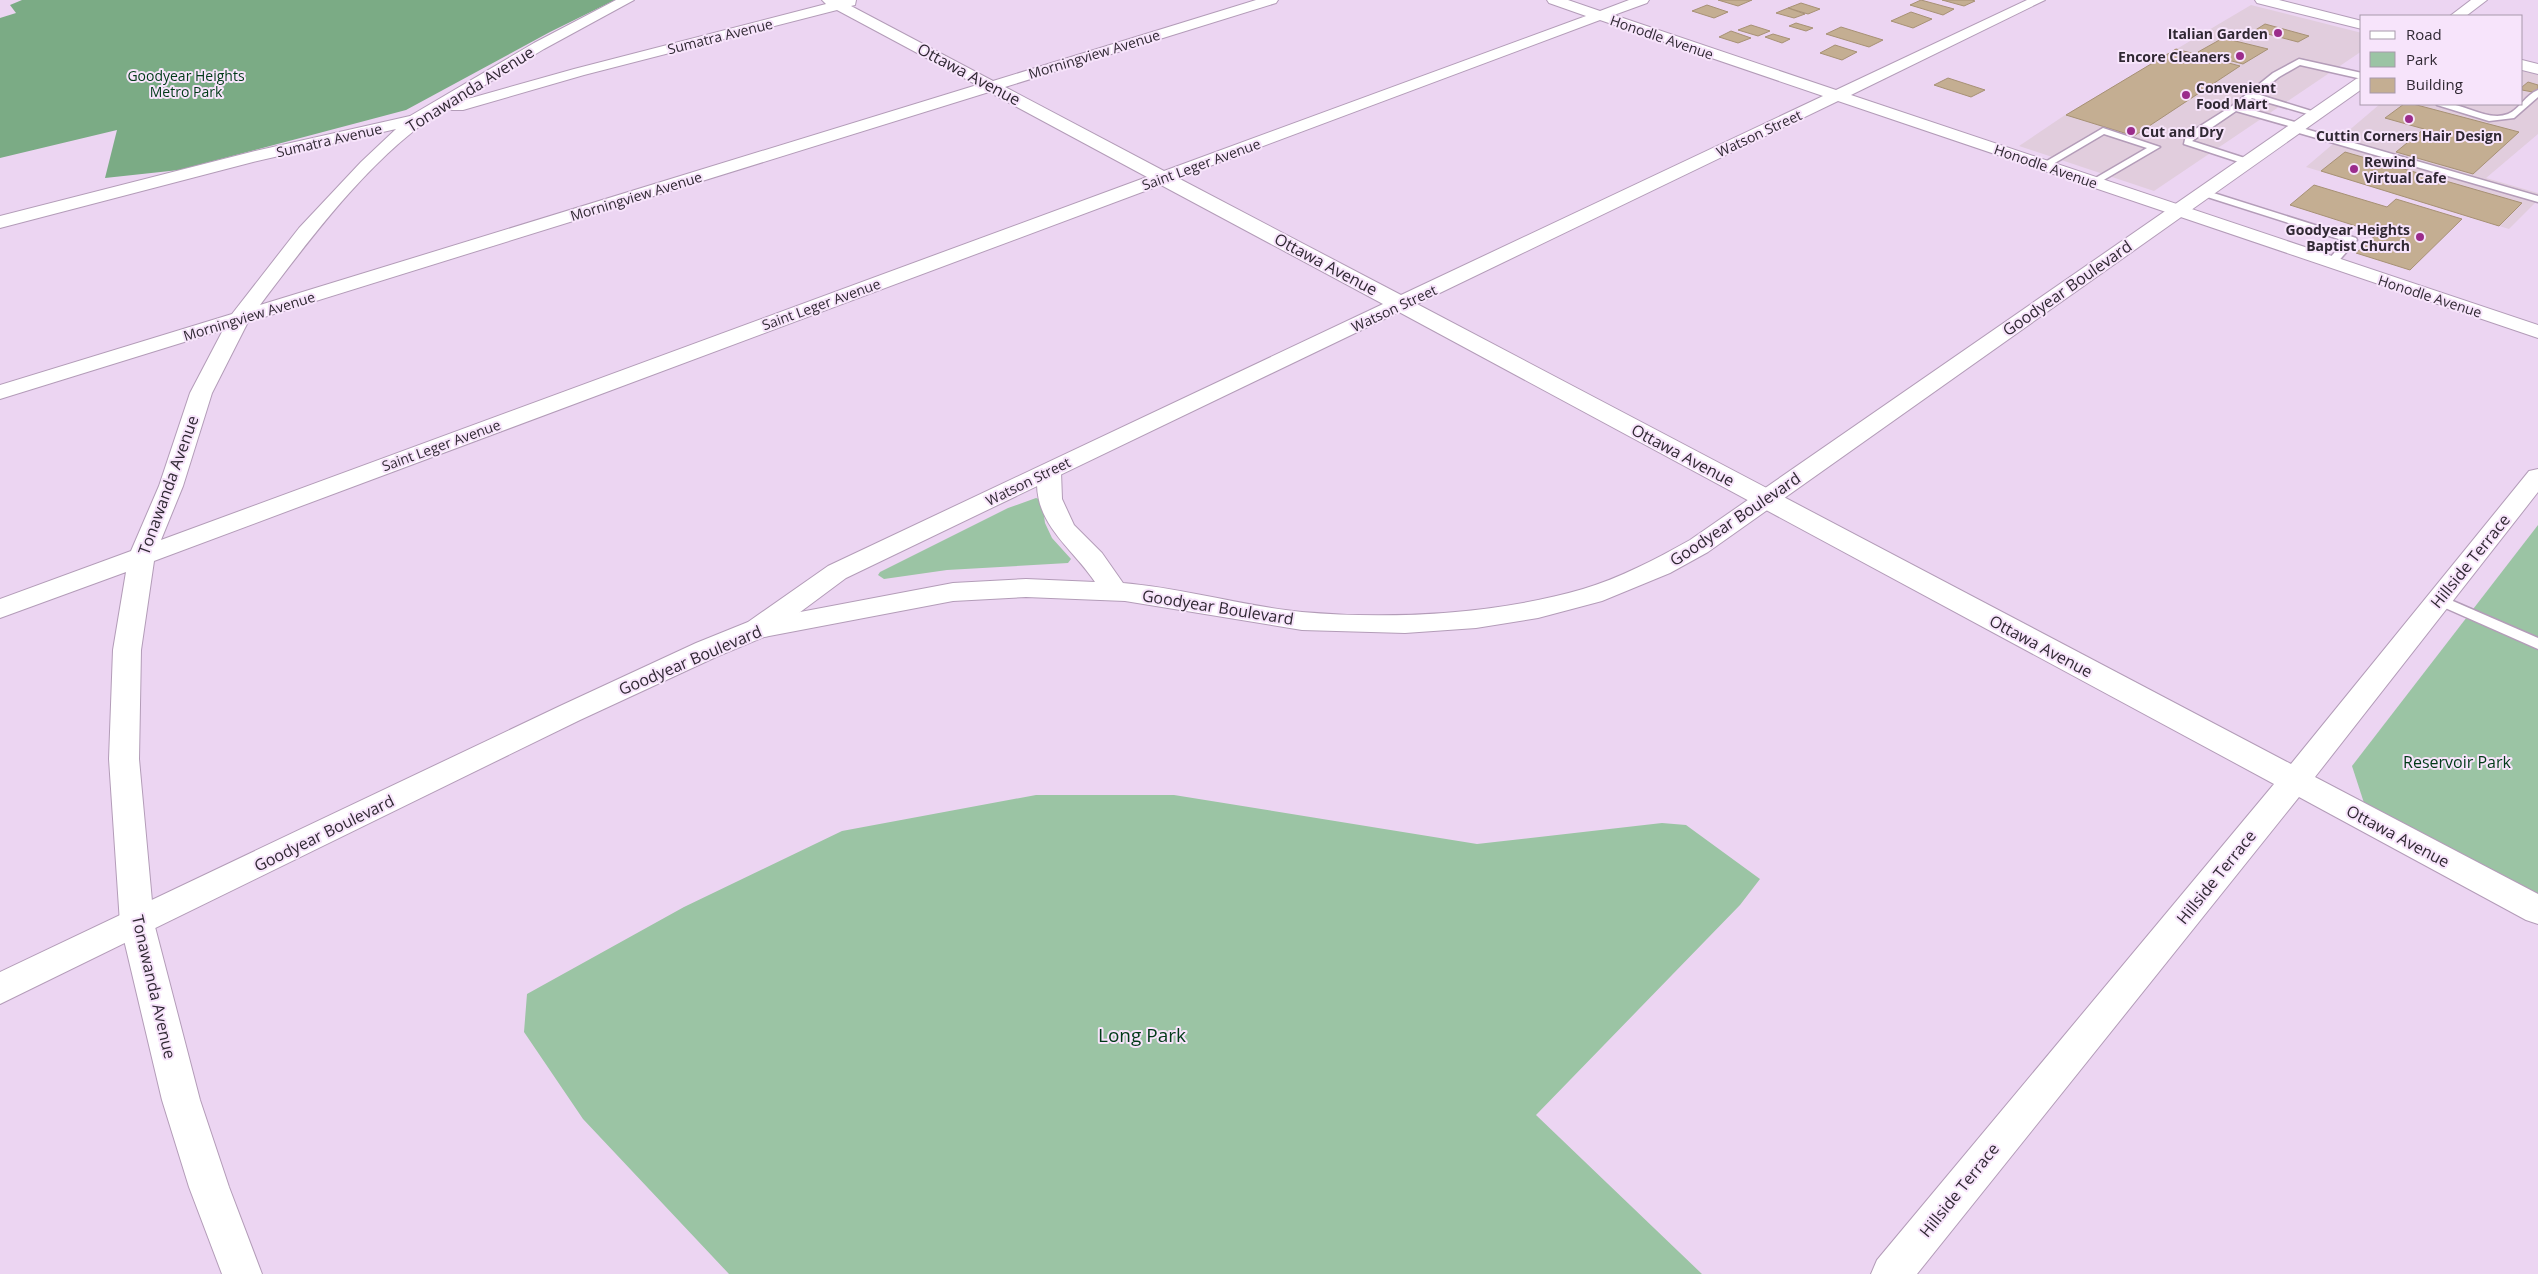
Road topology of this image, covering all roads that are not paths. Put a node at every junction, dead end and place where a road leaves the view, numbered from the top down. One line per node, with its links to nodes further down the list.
1 (627, 0): 12 (street, Tonawanda Avenue)
2 (1271, 0): 18 (street, Morningview Avenue)
3 (1554, 0): 10 (street, Honodle Avenue)
4 (1642, 0): 10 (street, Saint Leger Avenue)
5 (2038, 0): 20 (street, Watson Street)
6 (2262, 0): 11 (street)
7 (2480, 0): 9 (street)
8 (842, 2): 14 (street, Sumatra Avenue); 18 (street, Ottawa Avenue)
9 (2458, 15)
10 (1600, 16): 20 (street, Honodle Avenue); 31 (street, Saint Leger Avenue)
11 (2360, 24)
12 (541, 59): 14 (street); 25 (street, Tonawanda Avenue)
13 (2523, 64): 15 (street)
14 (596, 68): 25 (street, Sumatra Avenue)
15 (2538, 68)
16 (2360, 81): 19 (lane)
17 (2360, 82): 24 (street, Goodyear Boulevard)
18 (990, 86): 31 (street, Ottawa Avenue); 39 (street, Morningview Avenue)
19 (2250, 95): 23 (lane); 24 (lane)
20 (1838, 96): 30 (street, Honodle Avenue); 38 (street, Watson Street)
21 (2536, 96): 22 (lane)
22 (2444, 105)
23 (2234, 108): 26 (lane); 29 (lane)
24 (2315, 115): 26 (street, Goodyear Boulevard)
25 (415, 120): 36 (street, Sumatra Avenue); 39 (street, Tonawanda Avenue)
26 (2297, 128): 28 (lane); 29 (street, Goodyear Boulevard)
27 (2380, 141): 28 (lane)
28 (2369, 150): 34 (lane)
29 (2248, 162): 33 (street, Goodyear Boulevard)
30 (2044, 165): 32 (street, Honodle Avenue); 32 (lane)
31 (1162, 178): 38 (street, Ottawa Avenue); 45 (street, Saint Leger Avenue)
32 (2095, 182): 35 (street, Honodle Avenue)
33 (2204, 193): 35 (street, Goodyear Boulevard); 37 (lane)
34 (2538, 199)
35 (2180, 211): 37 (street, Honodle Avenue); 44 (street, Goodyear Boulevard)
36 (0, 222)
37 (2331, 263): 40 (street, Honodle Avenue)
38 (1402, 304): 42 (street, Watson Street); 44 (street, Ottawa Avenue)
39 (239, 319): 41 (street, Morningview Avenue); 45 (street, Tonawanda Avenue)
40 (2538, 332)
41 (0, 392)
42 (1049, 472): 46 (street); 49 (street, Watson Street)
43 (2538, 476): 47 (street, Hillside Terrace)
44 (1766, 499): 46 (street, Goodyear Boulevard); 51 (street, Ottawa Avenue)
45 (142, 556): 48 (street, Saint Leger Avenue); 53 (street, Tonawanda Avenue)
46 (1115, 592): 49 (street, Goodyear Boulevard)
47 (2439, 600): 50 (lane); 51 (street, Hillside Terrace)
48 (0, 609)
49 (758, 629): 53 (street, Goodyear Boulevard)
50 (2538, 644)
51 (2295, 780): 52 (street, Ottawa Avenue); 56 (street, Hillside Terrace)
52 (2538, 910)
53 (137, 923): 54 (street, Goodyear Boulevard); 55 (street, Tonawanda Avenue)
54 (0, 989)
55 (242, 1274)
56 (1890, 1274)

